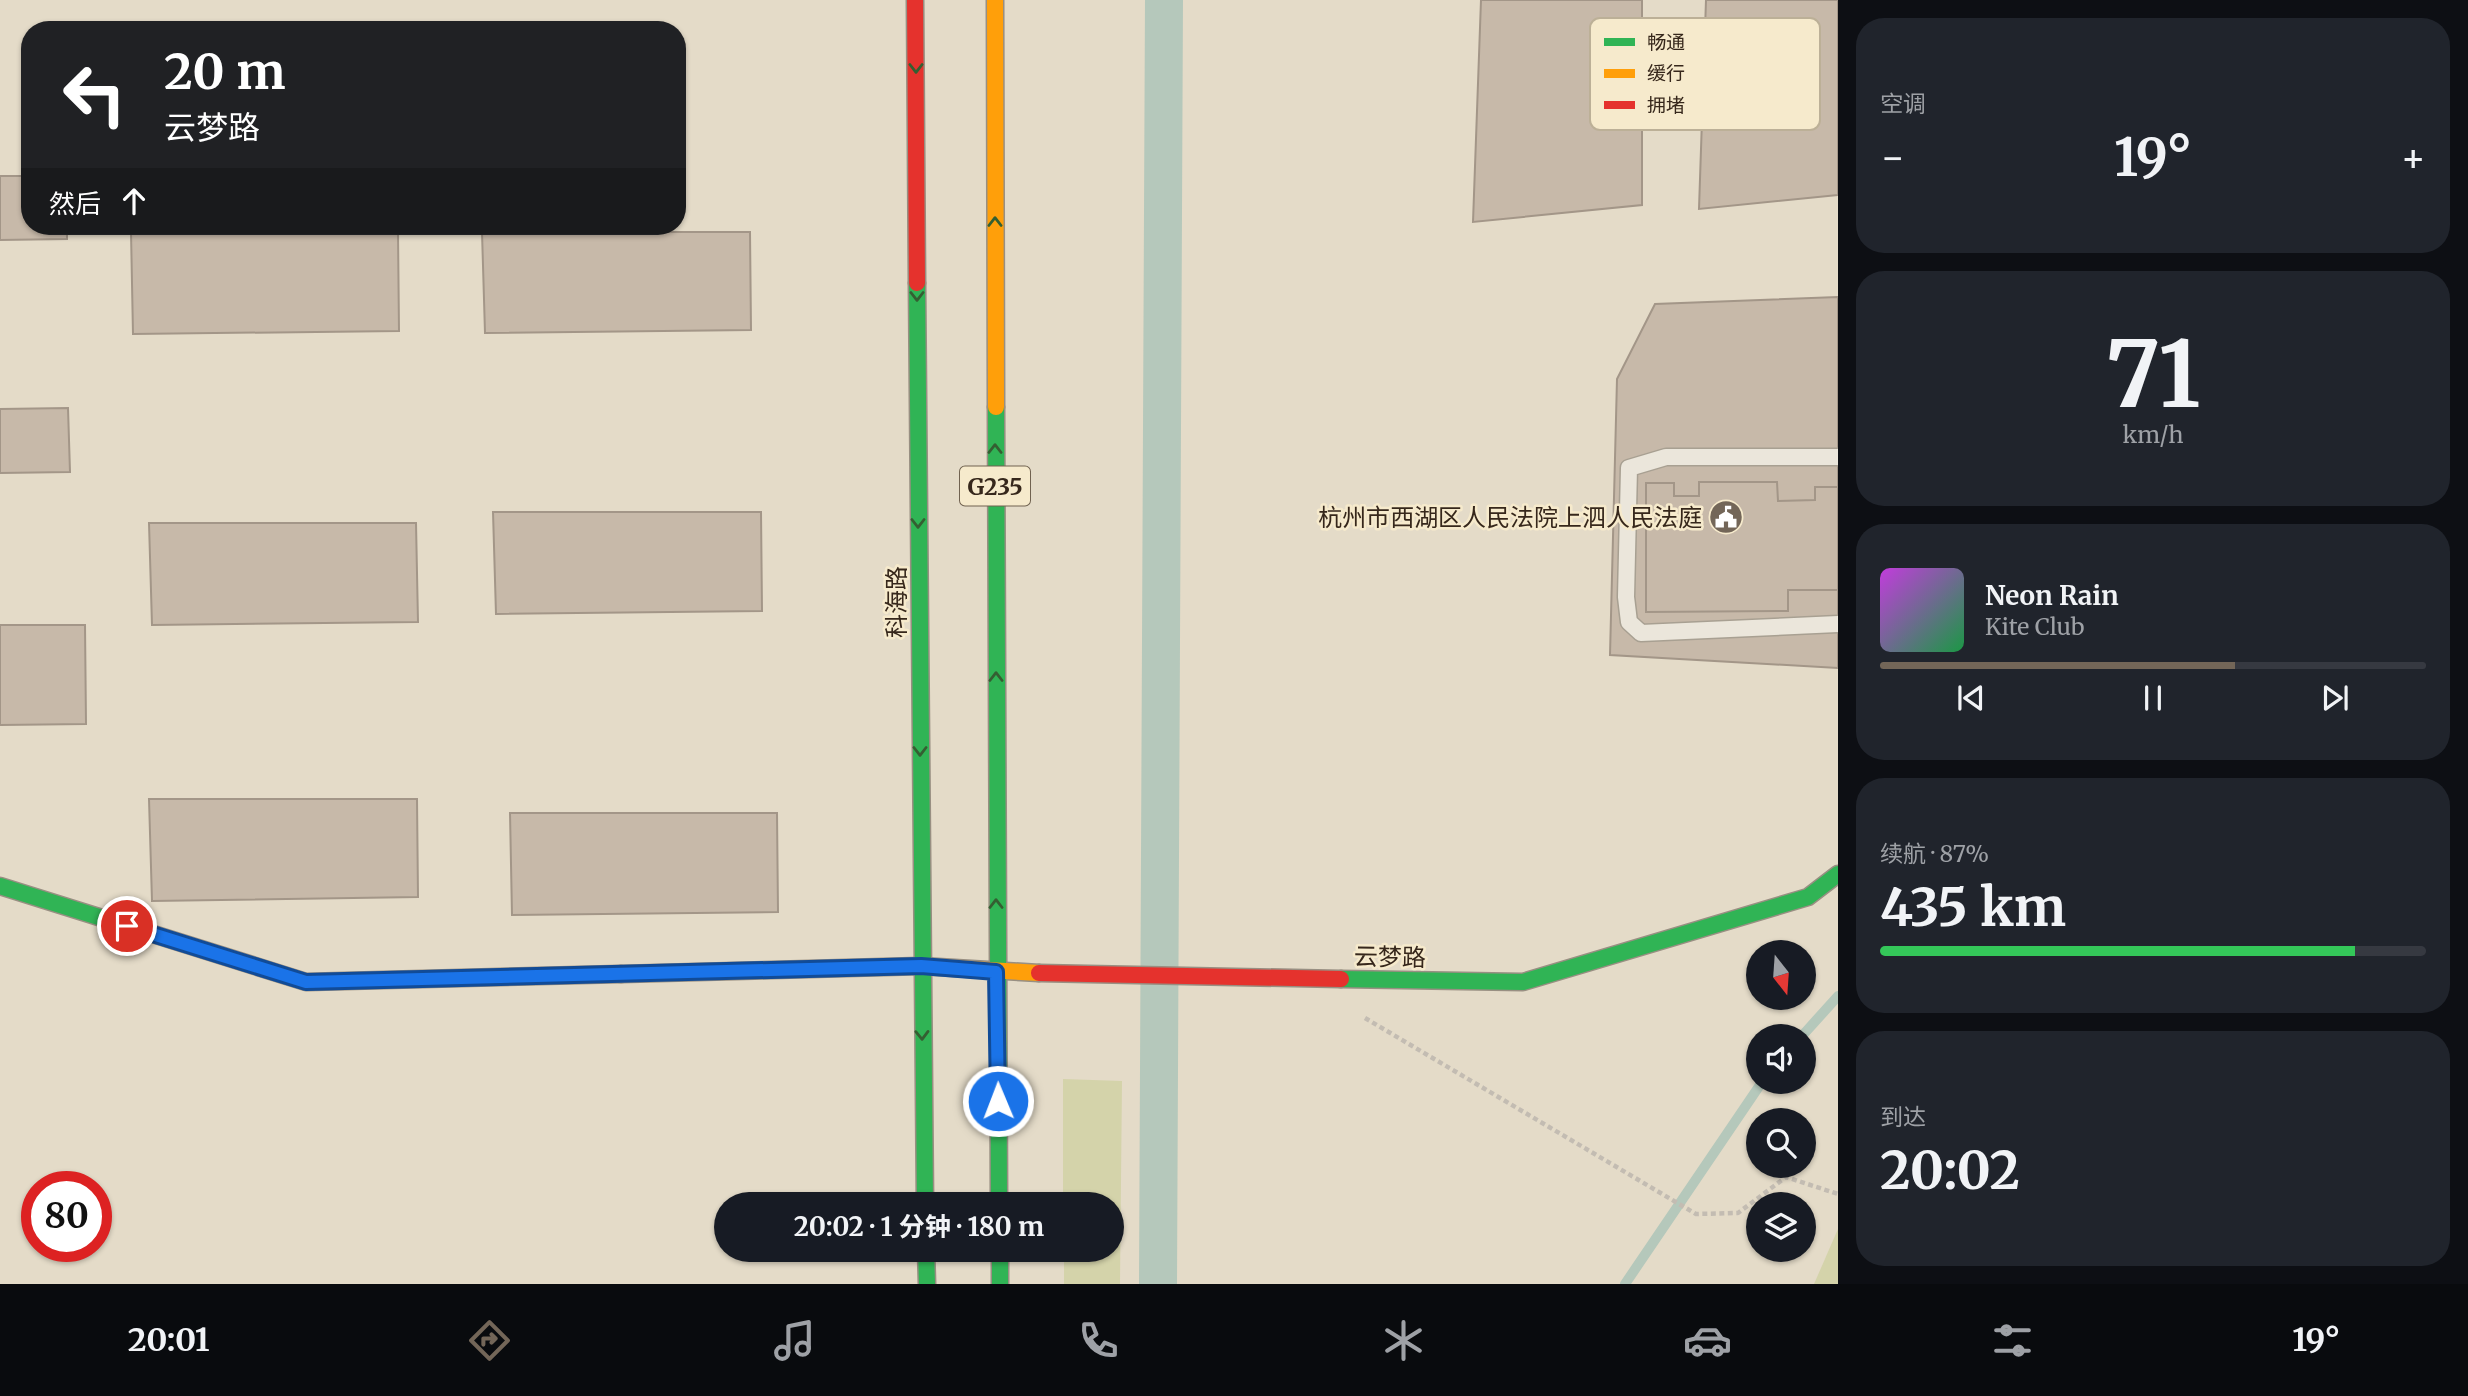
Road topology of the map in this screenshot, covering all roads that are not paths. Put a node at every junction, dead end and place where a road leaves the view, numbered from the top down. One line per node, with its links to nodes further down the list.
1 (915, 0): 7 (main road, 科海路, one-way to 7)
2 (995, 0): 8 (main road, G235, one-way to 2)
3 (1838, 457): 4 (lane)
4 (1838, 624)
5 (1838, 874): 8 (main road, 云梦路)
6 (0, 886): 7 (main road, 云梦路)
7 (921, 966): 8 (main road, 云梦路); 9 (main road, 科海路, one-way to 9)
8 (996, 972): 10 (main road, G235)
9 (925, 1192)
10 (999, 1192)
11 (926, 1262): 13 (main road)
12 (1000, 1262): 14 (main road)
13 (926, 1284)
14 (1000, 1284)

